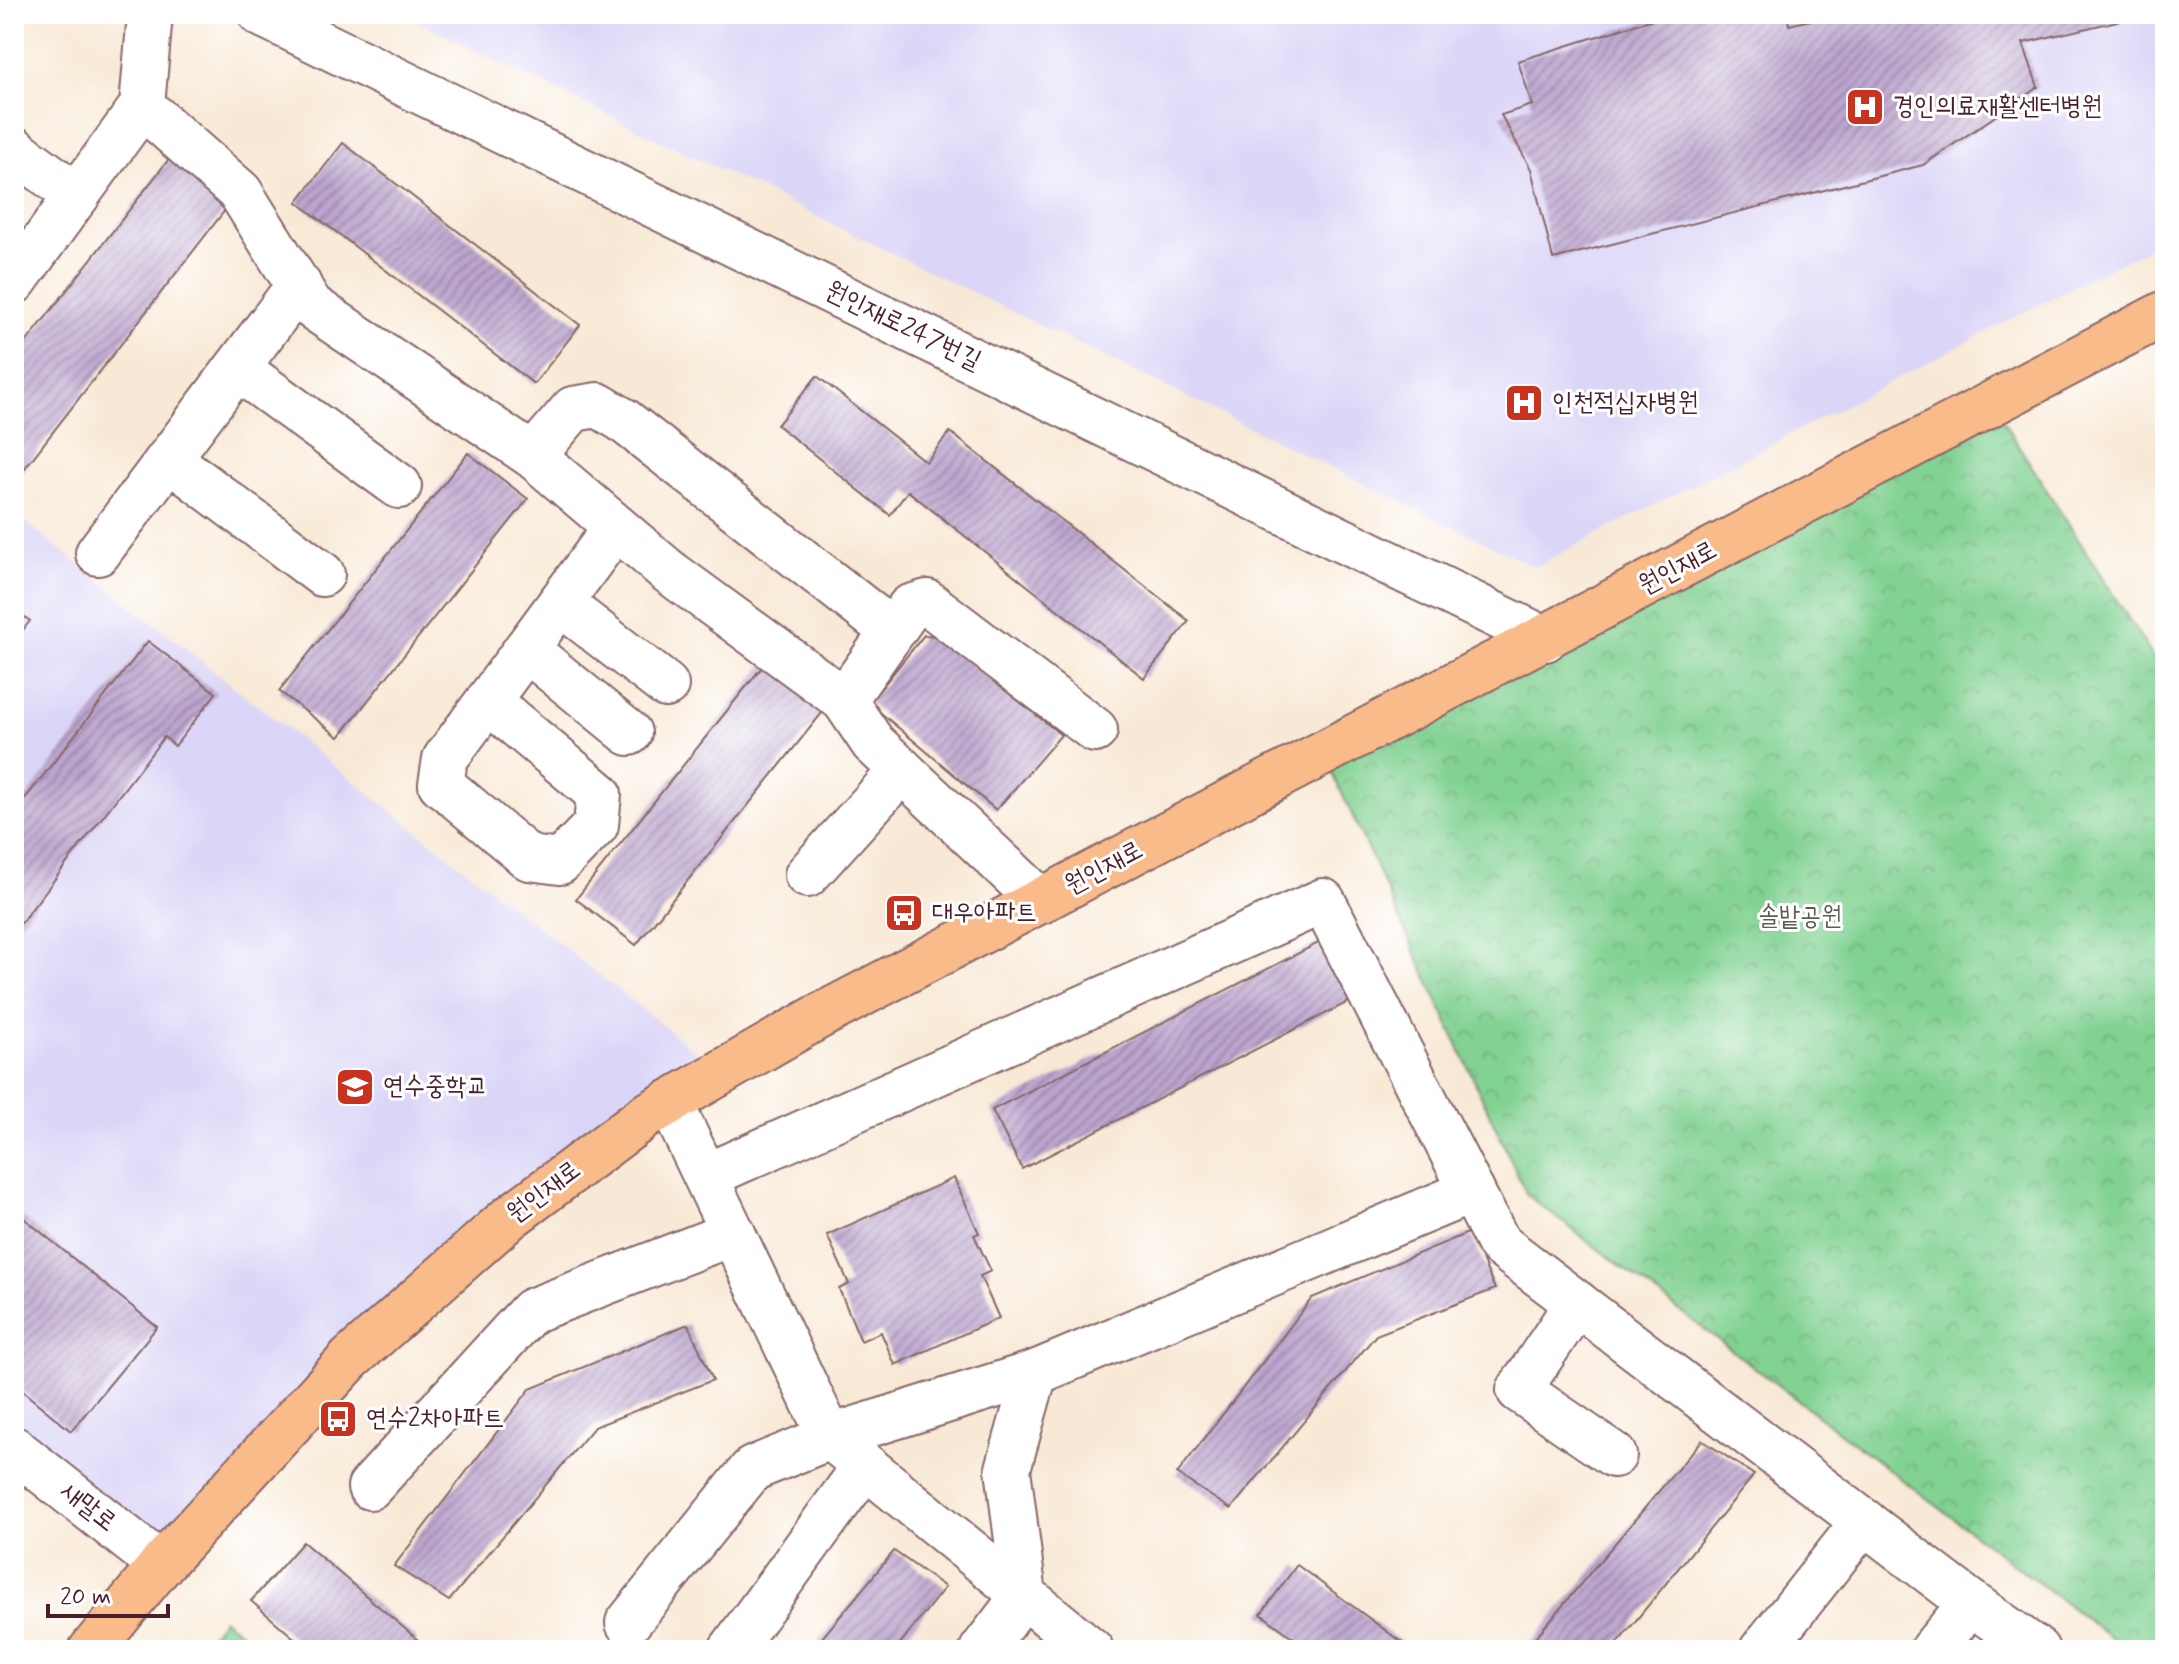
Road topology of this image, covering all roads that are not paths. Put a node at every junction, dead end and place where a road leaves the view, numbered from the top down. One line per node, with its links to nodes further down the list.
1 (150, 14): 3 (street)
2 (261, 14): 18 (street, 원인재로247번길)
3 (142, 106): 5 (street); 7 (street)
4 (14, 149): 5 (street)
5 (77, 196): 6 (street)
6 (14, 282)
7 (299, 285): 9 (street); 10 (street)
8 (2165, 313): 18 (main road, 원인재로)
9 (237, 368): 11 (street); 12 (street)
10 (533, 456): 13 (street); 17 (street)
11 (169, 459): 14 (street); 15 (street)
12 (399, 486)
13 (616, 527): 16 (street); 21 (street)
14 (98, 553)
15 (322, 574)
16 (560, 603): 19 (street); 20 (street)
17 (892, 631): 21 (street); 23 (street)
18 (1545, 639): 27 (main road, 원인재로)
19 (526, 649): 22 (street); 24 (street)
20 (666, 685)
21 (844, 700): 25 (street)
22 (488, 701)
23 (1095, 730)
24 (629, 733)
25 (902, 770): 26 (street); 27 (street)
26 (807, 875)
27 (1041, 901): 28 (main road, 원인재로)
28 (670, 1102): 29 (street); 40 (main road, 원인재로)
29 (706, 1176): 30 (street); 31 (street)
30 (1472, 1191): 32 (street); 33 (street)
31 (733, 1233): 34 (street); 38 (street)
32 (1577, 1303): 36 (street); 39 (street)
33 (1035, 1373): 34 (street); 41 (street)
34 (830, 1437): 37 (street); 43 (street)
35 (14, 1449): 40 (street, 새말로)
36 (1614, 1455)
37 (865, 1466): 41 (street); 45 (street)
38 (370, 1487)
39 (1864, 1521): 42 (street); 48 (street)
40 (161, 1565): 44 (main road, 원인재로)
41 (1024, 1595): 46 (street); 47 (street)
42 (1971, 1603): 49 (street); 50 (street)
43 (628, 1623)
44 (91, 1650)
45 (731, 1650)
46 (982, 1650)
47 (1091, 1650)
48 (1762, 1650)
49 (1932, 1650)
50 (2037, 1650)

